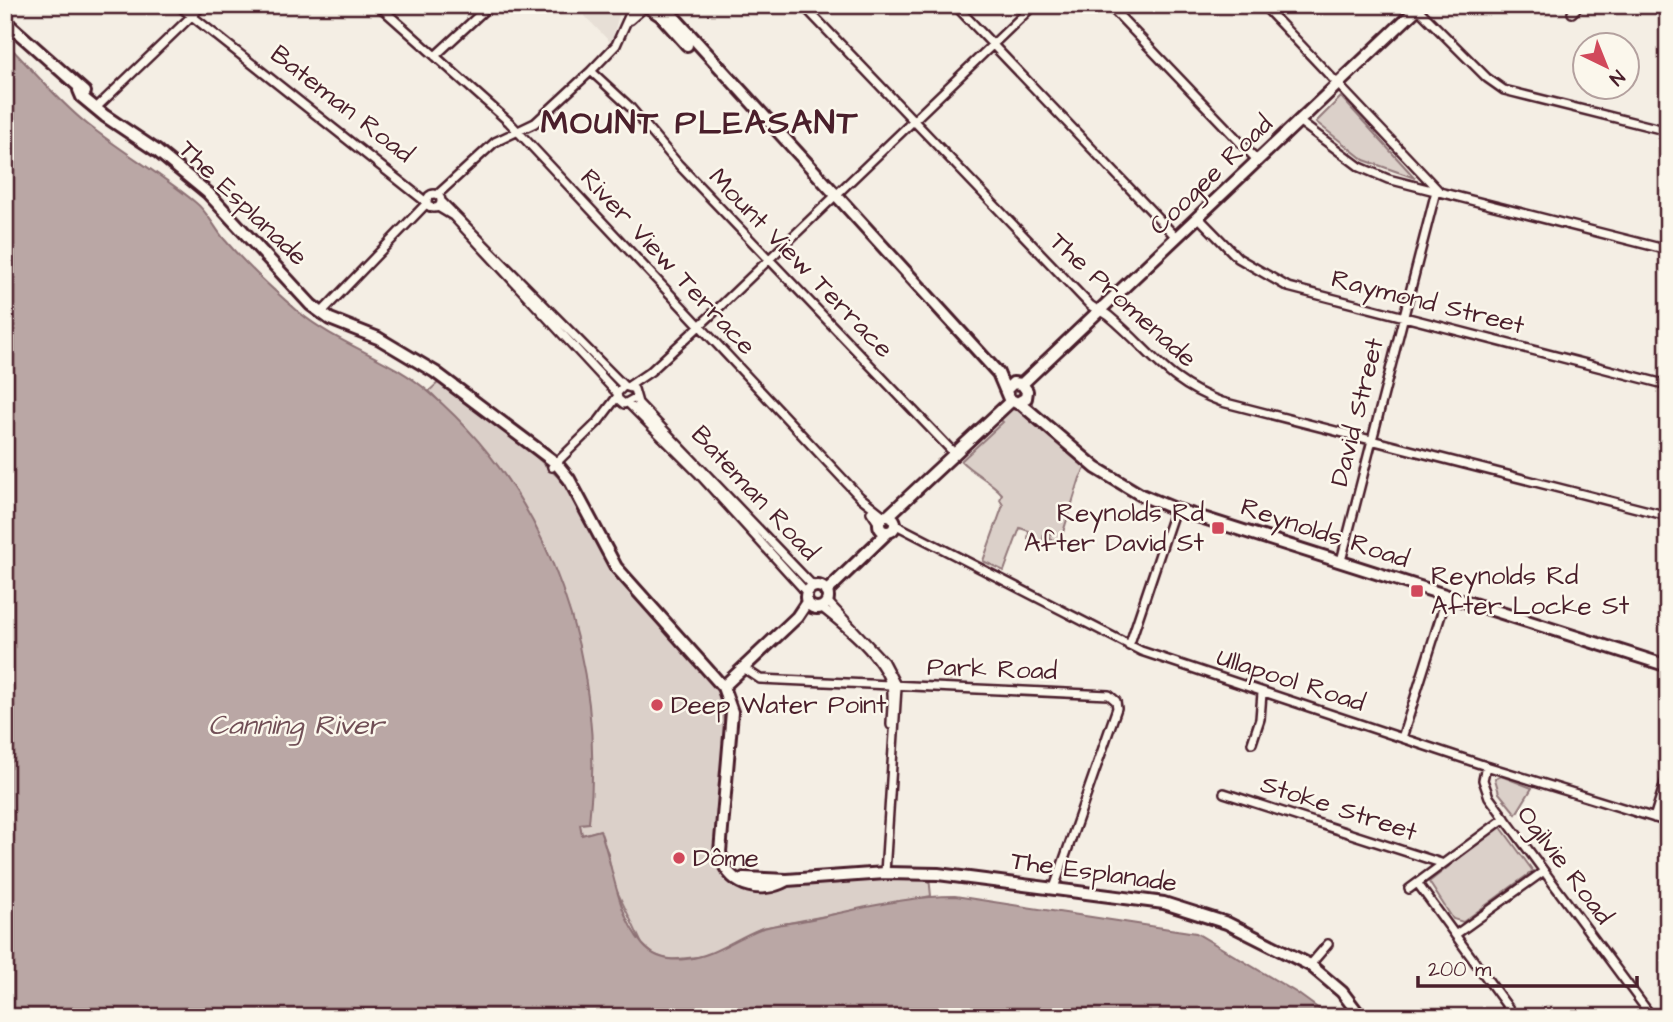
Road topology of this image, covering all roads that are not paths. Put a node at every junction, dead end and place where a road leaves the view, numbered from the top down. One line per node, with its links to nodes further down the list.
1 (178, 5): 17 (street, Bateman Road)
2 (203, 5): 17 (street)
3 (377, 5): 21 (street, River View Terrace)
4 (490, 5): 21 (street)
5 (663, 5): 19 (street, Reynolds Road)
6 (803, 5): 25 (street, The Promenade)
7 (955, 5): 20 (street)
8 (1034, 5): 20 (street)
9 (1109, 5): 29 (street)
10 (1263, 5): 23 (street)
11 (1580, 5): 15 (street)
12 (1657, 5): 16 (street)
13 (645, 6): 19 (street, Reynolds Road); 22 (street)
14 (1417, 6): 23 (street, Coogee Road); 27 (street)
15 (1572, 13)
16 (1668, 15)
17 (192, 16): 24 (street); 32 (street, Bateman Road)
18 (5, 21): 24 (street, The Esplanade)
19 (679, 31): 31 (street, Reynolds Road)
20 (993, 45): 25 (street); 34 (street)
21 (435, 57): 28 (street, River View Terrace)
22 (591, 71): 28 (street); 36 (street, Mount View Terrace)
23 (1339, 84): 26 (street, Coogee Road); 30 (street)
24 (98, 106): 37 (street, The Esplanade)
25 (913, 122): 31 (street); 38 (street, The Promenade)
26 (1300, 122): 29 (street, Coogee Road); 30 (street)
27 (1668, 131)
28 (517, 132): 32 (street); 40 (street, River View Terrace)
29 (1258, 161): 33 (street, Coogee Road)
30 (1438, 191): 35 (street); 39 (street, David Street)
31 (835, 197): 36 (street); 42 (street, Reynolds Road)
32 (434, 201): 37 (street); 43 (street, Bateman Road)
33 (1199, 218): 34 (street, Coogee Road); 39 (street, Raymond Street)
34 (1177, 238): 38 (street, Coogee Road)
35 (1668, 250)
36 (769, 259): 40 (street); 45 (street, Mount View Terrace)
37 (323, 311): 46 (street, The Esplanade)
38 (1101, 312): 42 (street, Coogee Road); 44 (street, The Promenade)
39 (1403, 317): 41 (street, Raymond Street); 44 (street, David Street)
40 (698, 326): 43 (street); 49 (street, River View Terrace)
41 (1668, 385)
42 (1016, 393): 45 (street, Coogee Road); 47 (street, Reynolds Road)
43 (626, 395): 46 (street); 52 (street, Bateman Road)
44 (1373, 441): 48 (street, The Promenade); 50 (street, David Street)
45 (954, 453): 49 (street, Coogee Road)
46 (554, 465): 59 (street, The Esplanade)
47 (1175, 509): 50 (street, Reynolds Road); 53 (street)
48 (1668, 516)
49 (887, 524): 52 (street, Coogee Road); 53 (street, Ullapool Road)
50 (1341, 561): 51 (street, Reynolds Road)
51 (1447, 596): 54 (street, Reynolds Road); 61 (street)
52 (817, 597): 55 (street, Coogee Road); 56 (street, Bateman Road); 58 (street, Bateman Road)
53 (1129, 646): 60 (street, Ullapool Road)
54 (1668, 666)
55 (745, 669): 57 (street, Park Road); 59 (street, Coogee Road)
56 (885, 675): 57 (street); 58 (street, Bateman Road)
57 (863, 686): 58 (street, Park Road)
58 (894, 686): 71 (street, Bateman Road); 73 (street, Park Road)
59 (723, 687): 71 (street, The Esplanade)
60 (1262, 693): 61 (street, Ullapool Road); 62 (street)
61 (1402, 738): 63 (street, Ullapool Road)
62 (1252, 743)
63 (1486, 766): 66 (street, Ogilvie Road); 67 (street, Ullapool Road)
64 (1668, 773): 67 (street)
65 (1224, 793): 69 (street, Stoke Street)
66 (1505, 818): 69 (street); 70 (street, Ogilvie Road)
67 (1654, 818): 68 (street, Ullapool Road)
68 (1668, 822)
69 (1441, 863): 72 (street)
70 (1544, 871): 75 (street); 80 (street, Ogilvie Road)
71 (885, 873): 73 (street, The Esplanade)
72 (1418, 884): 74 (street); 75 (street)
73 (1054, 888): 77 (street, The Esplanade)
74 (1409, 889)
75 (1455, 935): 79 (street)
76 (1328, 944): 77 (street)
77 (1310, 965): 78 (street, The Esplanade)
78 (1361, 1017)
79 (1515, 1017)
80 (1652, 1017)

